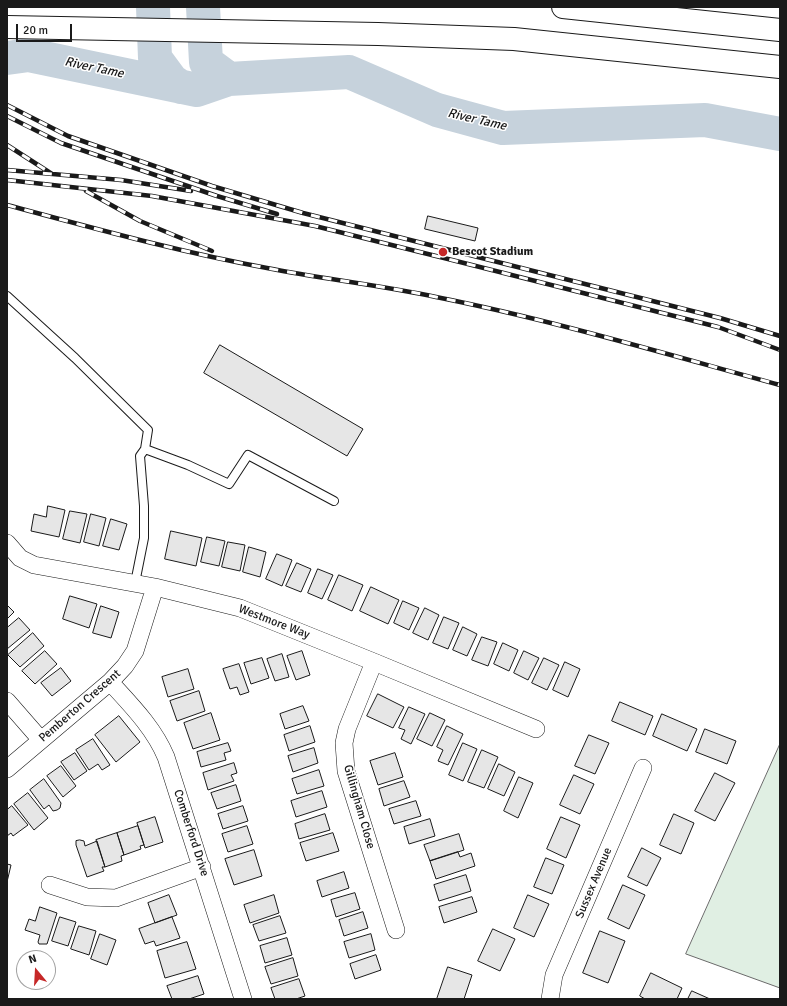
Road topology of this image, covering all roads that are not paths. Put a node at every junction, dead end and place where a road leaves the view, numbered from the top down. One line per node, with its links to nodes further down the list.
1 (562, 7): 3 (highway)
2 (7, 27): 4 (highway)
3 (780, 30)
4 (780, 67)
5 (7, 296): 6 (lane)
6 (145, 449): 7 (lane); 9 (lane)
7 (334, 501)
8 (7, 543): 9 (street, Westmore Way)
9 (135, 583): 10 (street, Westmore Way)
10 (155, 587): 11 (street, Westmore Way); 12 (street, Pemberton Crescent)
11 (374, 662): 14 (street, Westmore Way); 20 (street, Gillingham Close)
12 (110, 682): 15 (street, Pemberton Crescent); 18 (street, Comberford Drive)
13 (7, 701): 15 (street)
14 (536, 729)
15 (41, 740): 17 (street, Pemberton Crescent)
16 (643, 768): 22 (street, Sussex Avenue)
17 (7, 769)
18 (202, 867): 19 (street); 21 (street, Comberford Drive)
19 (50, 885)
20 (396, 930)
21 (243, 999)
22 (550, 999)

